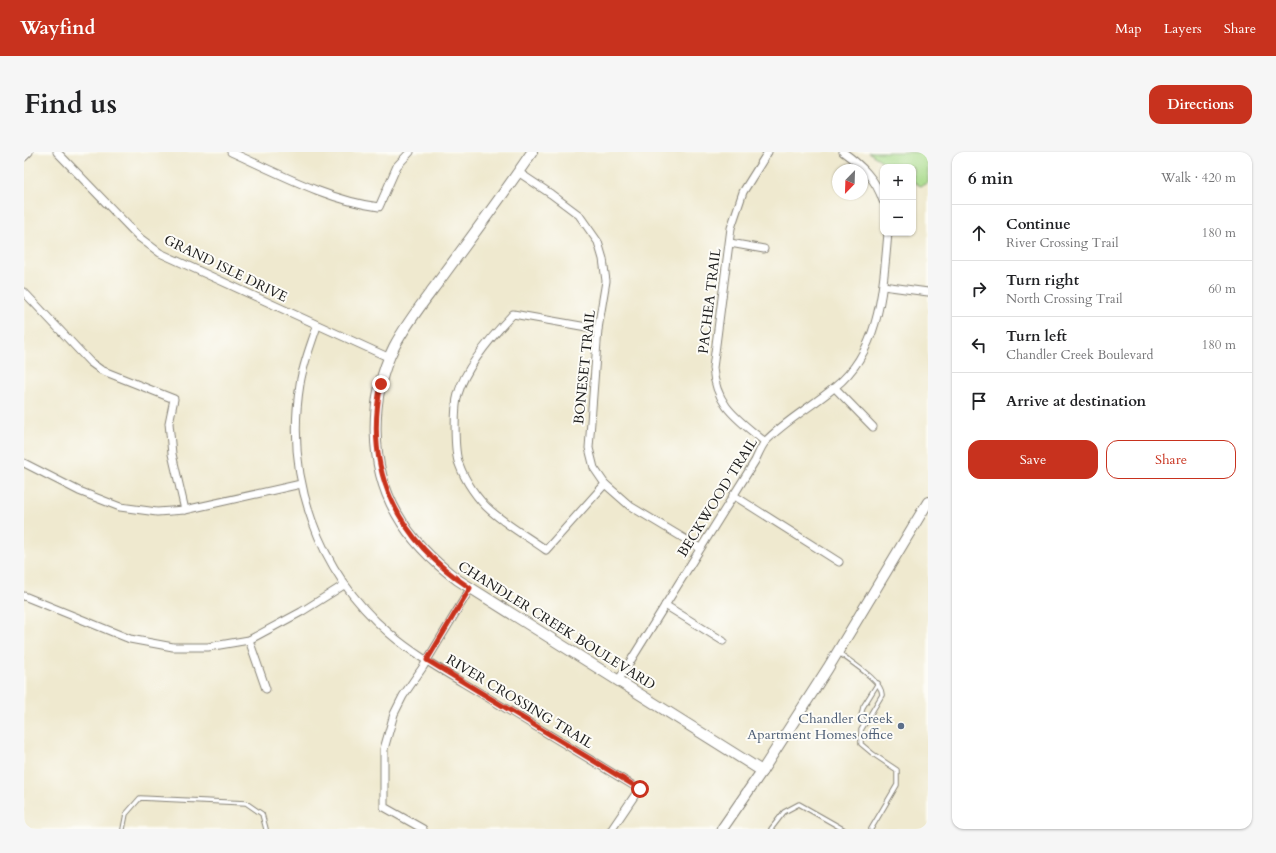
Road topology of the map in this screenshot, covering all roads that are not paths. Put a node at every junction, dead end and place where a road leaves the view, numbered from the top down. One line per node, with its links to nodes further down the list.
1 (29, 152): 8 (street)
2 (57, 152): 17 (street, GRAND ISLE DRIVE)
3 (231, 152): 4 (street)
4 (410, 152)
5 (532, 152): 9 (street, CHANDLER CREEK BOULEVARD)
6 (768, 152): 12 (street, PACHEA TRAIL)
7 (843, 152): 10 (street)
8 (24, 156)
9 (518, 172): 18 (street, BONESET TRAIL); 19 (street, CHANDLER CREEK BOULEVARD)
10 (880, 194)
11 (888, 236): 14 (street, BECKWOOD TRAIL)
12 (730, 243): 13 (street); 22 (street, PACHEA TRAIL)
13 (764, 249)
14 (883, 286): 16 (street); 20 (street, BECKWOOD TRAIL)
15 (24, 292): 28 (street)
16 (928, 292)
17 (316, 326): 19 (street, GRAND ISLE DRIVE); 24 (street, RIVER CROSSING TRAIL)
18 (598, 329): 25 (street, BONESET TRAIL); 25 (street)
19 (390, 358): 32 (street, CHANDLER CREEK BOULEVARD)
20 (834, 388): 21 (street); 22 (street, BECKWOOD TRAIL)
21 (872, 427)
22 (764, 442): 26 (street, BECKWOOD TRAIL)
23 (24, 463): 28 (street)
24 (301, 484): 28 (street); 31 (street, RIVER CROSSING TRAIL)
25 (606, 484): 29 (street, BONESET TRAIL)
26 (733, 495): 29 (street, BECKWOOD TRAIL); 30 (street)
27 (928, 502): 37 (street)
28 (185, 510)
29 (700, 548): 34 (street, BECKWOOD TRAIL)
30 (839, 562)
31 (344, 584): 35 (street); 38 (street, RIVER CROSSING TRAIL)
32 (470, 588): 38 (street); 39 (street, CHANDLER CREEK BOULEVARD)
33 (24, 596): 35 (street)
34 (666, 605): 36 (street); 39 (street, BECKWOOD TRAIL)
35 (249, 640): 41 (street)
36 (723, 641)
37 (838, 652): 40 (lane); 43 (street)
38 (427, 660): 46 (street); 47 (street, RIVER CROSSING TRAIL)
39 (618, 681): 43 (street, CHANDLER CREEK BOULEVARD)
40 (878, 683): 42 (lane); 42 (lane)
41 (266, 689)
42 (865, 723): 51 (lane)
43 (762, 771): 48 (street)
44 (123, 829): 45 (lane)
45 (266, 829)
46 (423, 829)
47 (612, 829)
48 (722, 829)
49 (771, 829): 50 (lane)
50 (843, 829)
51 (872, 829)

